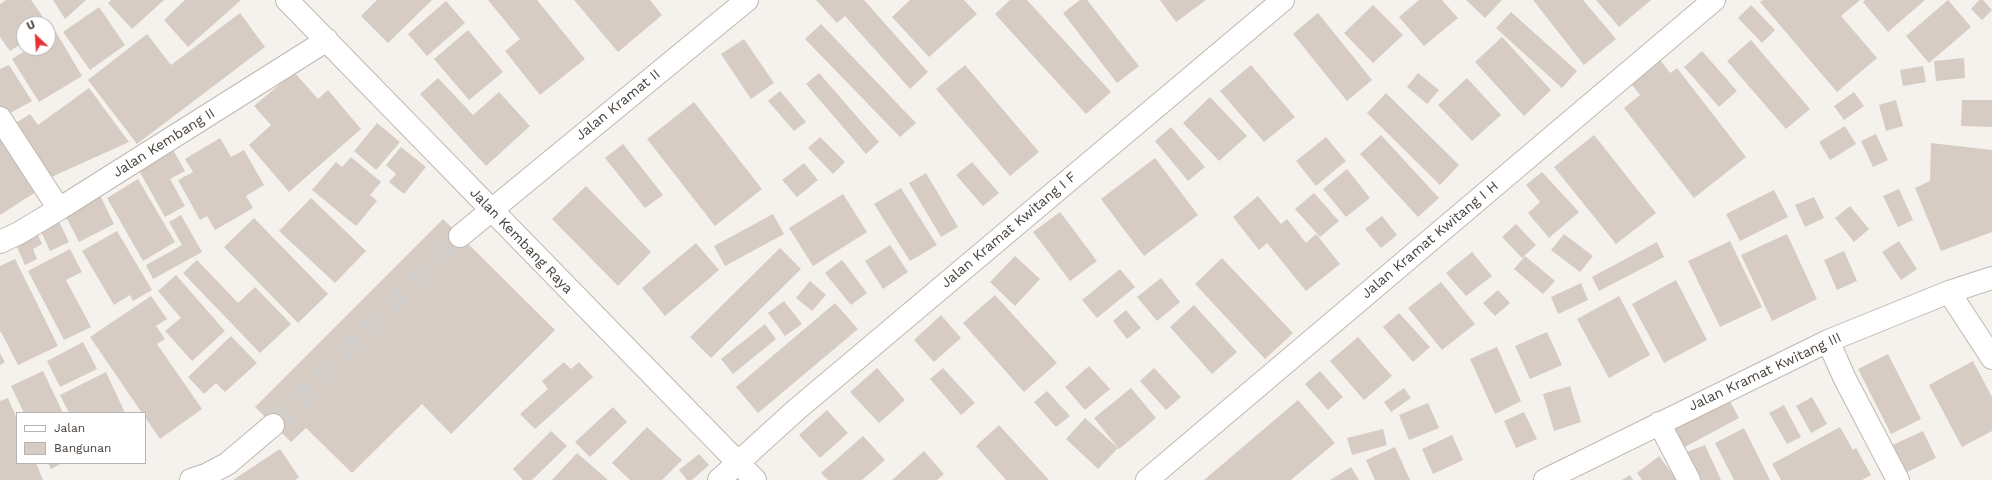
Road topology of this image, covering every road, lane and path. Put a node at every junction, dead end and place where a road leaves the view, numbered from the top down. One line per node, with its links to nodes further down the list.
1 (288, 0): 5 (street, Jalan Kembang Raya)
2 (747, 0): 8 (street, Jalan Kramat II)
3 (1283, 0): 17 (street, Jalan Kramat Kwitang I F)
4 (1714, 0): 21 (street, Jalan Kramat Kwitang I H)
5 (327, 40): 7 (street, Jalan Kembang II); 8 (street, Jalan Kembang Raya)
6 (0, 118): 7 (street)
7 (59, 209): 10 (street, Jalan Kembang II)
8 (490, 210): 9 (street, Jalan Kramat II); 17 (street, Jalan Kembang Raya)
9 (460, 236)
10 (0, 242)
11 (1992, 278): 12 (street, Jalan Kramat Kwitang III)
12 (1950, 292): 13 (street, Jalan Kramat Kwitang III); 14 (street)
13 (1828, 342): 15 (street, Jalan Kramat Kwitang III); 24 (street)
14 (1992, 358)
15 (1659, 423): 22 (street, Jalan Kramat Kwitang III); 23 (street)
16 (273, 425): 18 (street)
17 (738, 462): 19 (street, Jalan Kramat Kwitang I F); 20 (street, Jalan Kembang Raya)
18 (191, 480)
19 (719, 480)
20 (755, 480)
21 (1147, 480)
22 (1545, 480)
23 (1689, 480)
24 (1898, 480)

